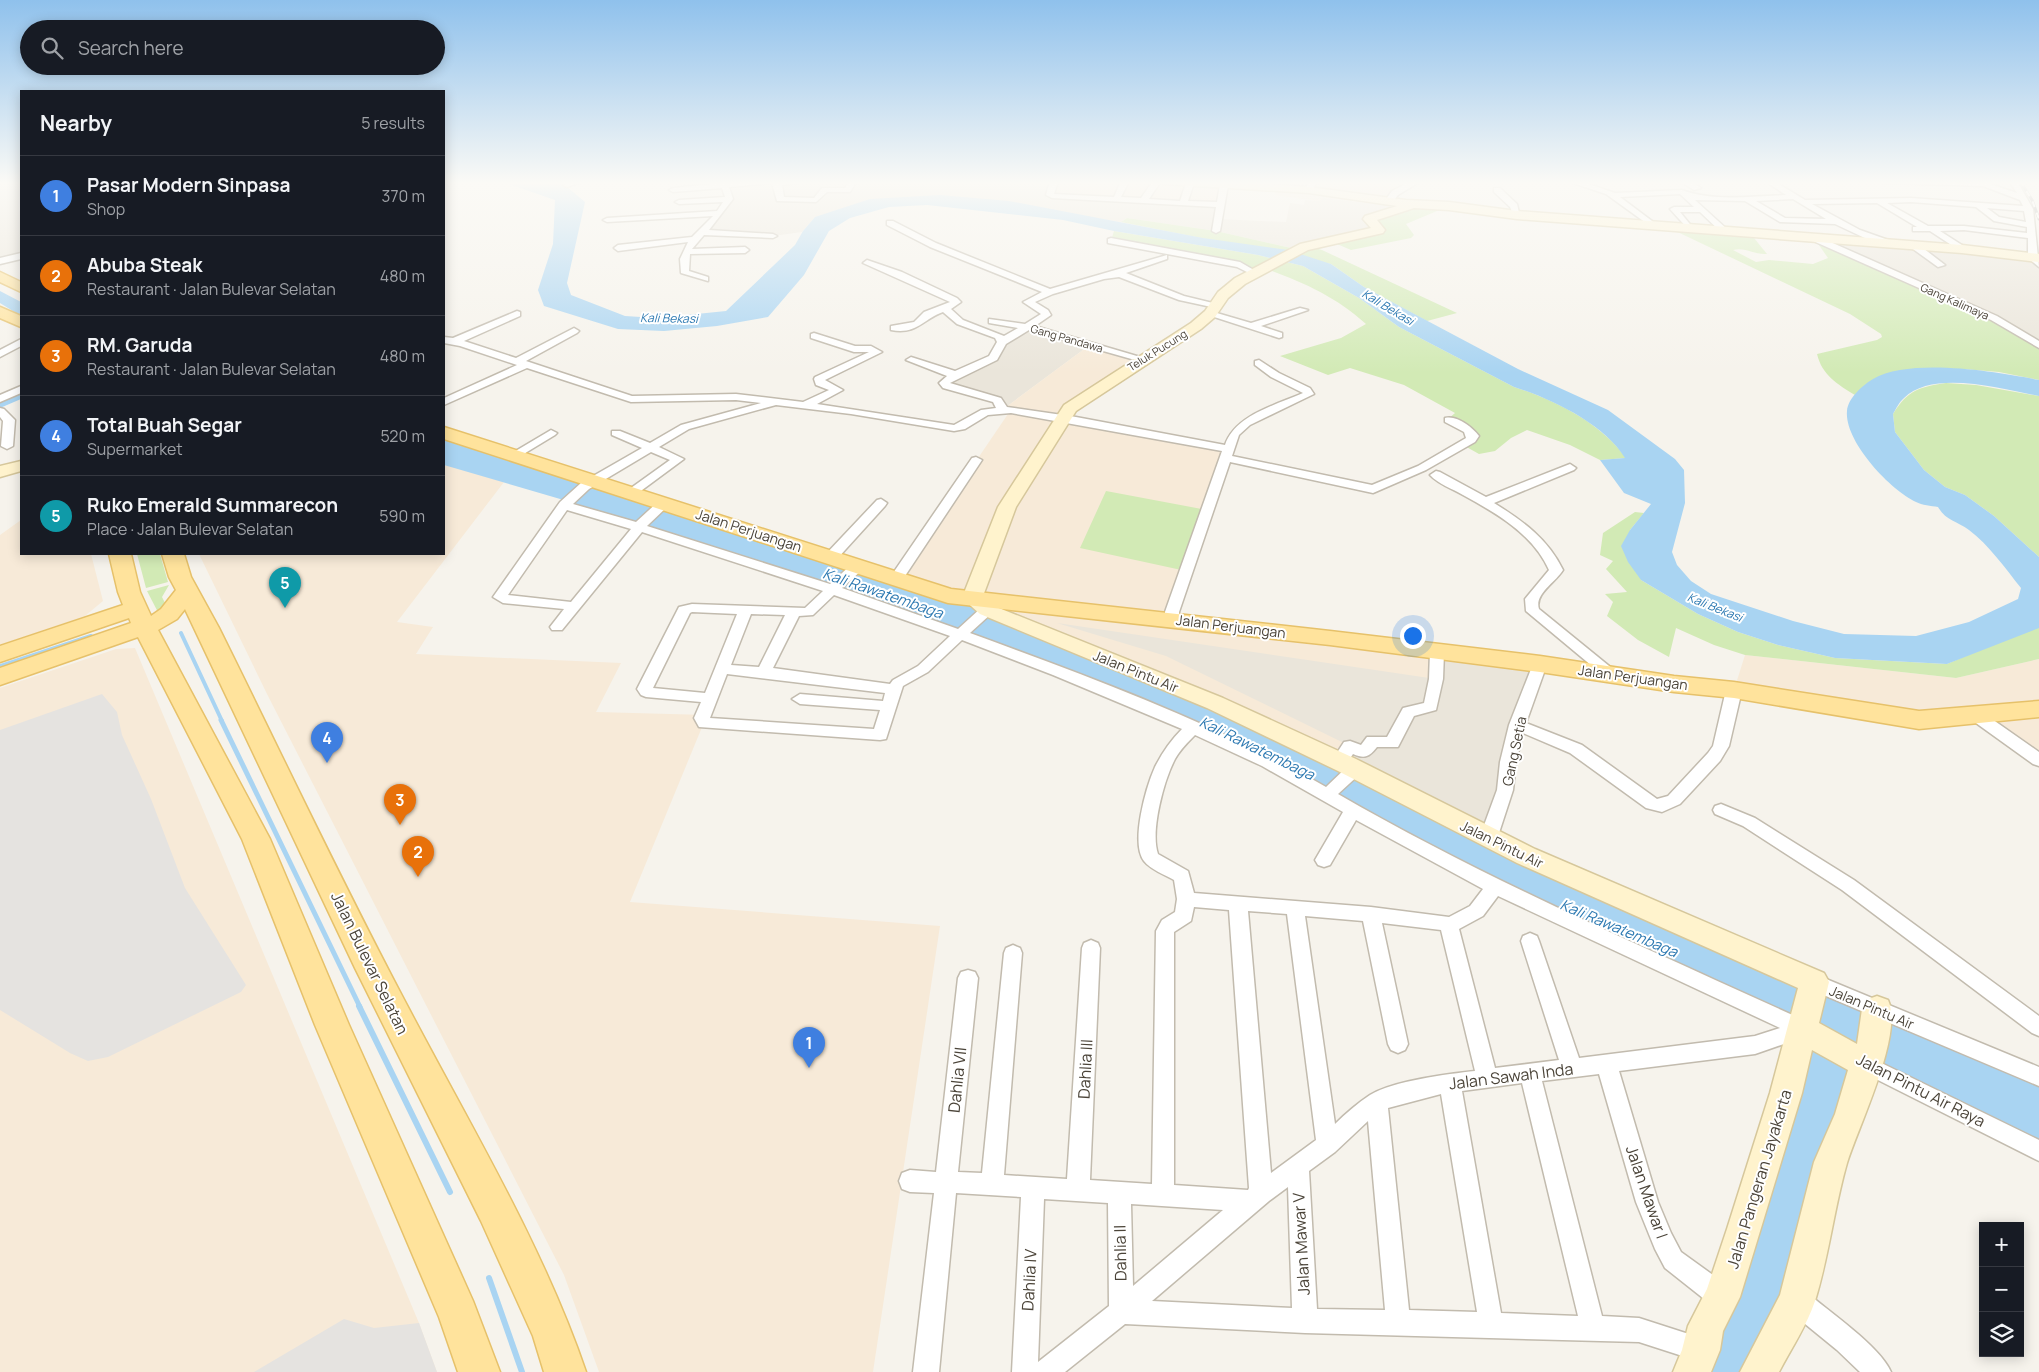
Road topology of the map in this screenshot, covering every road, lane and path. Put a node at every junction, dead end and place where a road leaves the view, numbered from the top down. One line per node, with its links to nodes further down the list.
1 (643, 245): 11 (street)
2 (690, 245): 14 (street)
3 (933, 245): 26 (street)
4 (1133, 245): 23 (street)
5 (1320, 245): 23 (street, Teluk Pucung)
6 (1830, 245): 43 (street, Gang Kalimaya)
7 (1897, 245): 10 (street)
8 (1956, 245): 12 (street)
9 (2034, 245): 17 (street)
10 (1916, 247): 12 (street); 21 (street)
11 (618, 248)
12 (1962, 249): 17 (street)
13 (745, 250): 14 (street)
14 (686, 252): 25 (street)
15 (20, 256): 18 (street)
16 (1164, 257): 24 (street)
17 (2037, 260)
18 (0, 261)
19 (868, 263): 27 (street)
20 (20, 265): 22 (street)
21 (1941, 265)
22 (0, 270)
23 (1260, 271): 28 (street, Teluk Pucung)
24 (1116, 274): 26 (street); 28 (street)
25 (705, 279)
26 (1050, 292): 35 (street)
27 (945, 308): 36 (street); 41 (street)
28 (1213, 310): 34 (street); 46 (street, Teluk Pucung)
29 (1303, 310): 34 (street)
30 (0, 312): 33 (main road)
31 (517, 314): 40 (street)
32 (992, 321): 35 (street, Gang Pandawa)
33 (20, 322)
34 (1253, 326): 38 (street)
35 (1029, 327): 41 (street); 46 (street, Gang Pandawa)
36 (894, 328)
37 (574, 331): 48 (street)
38 (1279, 335)
39 (814, 336): 56 (street)
40 (449, 340): 48 (street)
41 (1002, 342): 49 (street)
42 (20, 343): 44 (street)
43 (2039, 345)
44 (0, 354)
45 (911, 360): 49 (street)
46 (1142, 360): 58 (street, Teluk Pucung)
47 (1259, 363): 66 (street)
48 (521, 364): 52 (street); 53 (street)
49 (955, 375): 57 (street)
50 (20, 390): 55 (street)
51 (20, 396): 55 (street)
52 (445, 402)
53 (777, 402): 56 (street); 65 (street)
54 (20, 403): 55 (street)
55 (2, 405): 64 (street)
56 (806, 405): 57 (street)
57 (1002, 410): 58 (street)
58 (1062, 418): 66 (street); 87 (street, Teluk Pucung)
59 (1449, 420): 66 (street)
60 (445, 433): 67 (main road, Jalan Perjuangan)
61 (551, 433): 67 (street)
62 (616, 433): 65 (street)
63 (20, 444): 64 (street)
64 (3, 447)
65 (650, 447): 73 (street); 74 (street)
66 (1228, 453): 91 (street)
67 (513, 456): 73 (main road, Jalan Perjuangan)
68 (976, 460): 84 (street)
69 (20, 466): 71 (street)
70 (1570, 468): 75 (street)
71 (0, 472)
72 (1436, 475): 75 (street)
73 (588, 484): 74 (main road, Jalan Perjuangan); 76 (street)
74 (630, 493): 78 (main road, Jalan Perjuangan)
75 (1484, 502): 101 (street)
76 (566, 503): 79 (street); 88 (street)
77 (880, 503): 82 (street)
78 (662, 506): 79 (street); 82 (main road, Jalan Perjuangan)
79 (642, 524): 85 (street); 88 (street)
80 (120, 555): 92 (main road)
81 (173, 555): 86 (main road, Jalan Bulevar Selatan)
82 (831, 556): 83 (main road, Jalan Perjuangan)
83 (856, 569): 84 (main road, Jalan Perjuangan); 85 (street)
84 (896, 579): 87 (main road, Jalan Perjuangan)
85 (834, 588): 90 (street); 95 (street)
86 (187, 591): 92 (main road); 94 (main road, Jalan Bulevar Selatan)
87 (979, 604): 91 (main road, Jalan Perjuangan); 95 (street); 113 (street, Jalan Pintu Air)
88 (574, 606): 93 (street)
89 (746, 609): 90 (street); 99 (street); 105 (street)
90 (794, 612): 100 (street)
91 (1172, 620): 96 (main road, Jalan Perjuangan)
92 (134, 627): 94 (main road); 97 (main road); 102 (main road); 160 (main road)
93 (557, 627)
94 (207, 628): 161 (main road, Jalan Bulevar Selatan)
95 (962, 635): 103 (street); 111 (street)
96 (1436, 652): 98 (main road, Jalan Perjuangan); 113 (street)
97 (0, 654)
98 (1540, 664): 101 (main road, Jalan Perjuangan); 110 (street, Gang Setia)
99 (721, 669): 100 (street); 105 (street)
100 (764, 672): 103 (street)
101 (1609, 673): 104 (main road, Jalan Perjuangan)
102 (0, 677)
103 (894, 689): 107 (street)
104 (1734, 690): 109 (main road, Jalan Perjuangan); 110 (street)
105 (709, 698): 107 (street)
106 (800, 699): 107 (street)
107 (887, 706)
108 (2039, 709): 109 (main road, Jalan Perjuangan)
109 (1974, 714): 112 (street)
110 (1517, 725): 117 (street, Gang Setia)
111 (1192, 728): 114 (street); 120 (street)
112 (2039, 760)
113 (1346, 770): 114 (street); 117 (street, Jalan Pintu Air)
114 (1328, 793): 115 (street)
115 (1353, 810): 118 (street); 119 (street)
116 (1721, 810): 131 (street)
117 (1488, 839): 129 (street, Jalan Pintu Air)
118 (1324, 860)
119 (1494, 886): 124 (street); 129 (street)
120 (1186, 900): 121 (street); 150 (street)
121 (1238, 903): 122 (street); 151 (street)
122 (1295, 908): 123 (street); 141 (street)
123 (1371, 914): 124 (street); 132 (street)
124 (1448, 924): 138 (street)
125 (1530, 940): 135 (street)
126 (1091, 948): 148 (street, Dahlia III)
127 (1014, 953): 146 (street)
128 (968, 978): 145 (street, Dahlia VII)
129 (1809, 1005): 130 (street, Jalan Pintu Air); 133 (street, Jalan Sawah Inda); 134 (street, Jalan Pintu Air Raya); 152 (street, Jalan Pangeran Jayakarta)
130 (1877, 1009): 134 (street); 137 (street, Jalan Pintu Air)
131 (2039, 1028)
132 (1398, 1044)
133 (1607, 1064): 135 (street, Jalan Sawah Inda); 152 (street, Jalan Mawar I)
134 (1865, 1064): 142 (street, Jalan Pintu Air Raya); 153 (street)
135 (1572, 1068): 136 (street, Jalan Sawah Inda)
136 (1530, 1073): 138 (street, Jalan Sawah Inda); 158 (street)
137 (2039, 1077)
138 (1488, 1078): 139 (street, Jalan Sawah Inda)
139 (1450, 1082): 140 (street, Jalan Sawah Inda); 157 (street)
140 (1377, 1102): 141 (street, Jalan Sawah Inda); 156 (street)
141 (1327, 1144): 143 (street, Jalan Sawah Inda)
142 (2039, 1150)
143 (1298, 1166): 151 (street, Jalan Sawah Inda); 155 (street, Jalan Mawar V)
144 (910, 1181): 145 (street)
145 (946, 1182): 146 (street); 162 (street, Dahlia VII)
146 (992, 1185): 147 (street)
147 (1033, 1187): 148 (street); 163 (street, Dahlia lV)
148 (1078, 1190): 149 (street)
149 (1119, 1193): 150 (street); 154 (street, Dahlia II)
150 (1163, 1196): 151 (street)
151 (1256, 1197): 154 (street, Jalan Sawah Inda)
152 (1722, 1297): 159 (street, Jalan Pangeran Jayakarta)
153 (1797, 1302): 165 (street); 166 (street)
154 (1121, 1312): 155 (street); 164 (street, Jalan Sawah Inda)
155 (1305, 1321): 156 (street)
156 (1398, 1322): 157 (street)
157 (1491, 1324): 158 (street)
158 (1593, 1329): 159 (street)
159 (1696, 1361)
160 (479, 1372)
161 (565, 1372)
162 (926, 1372)
163 (1025, 1372)
164 (1045, 1372)
165 (1759, 1372)
166 (1878, 1372)

